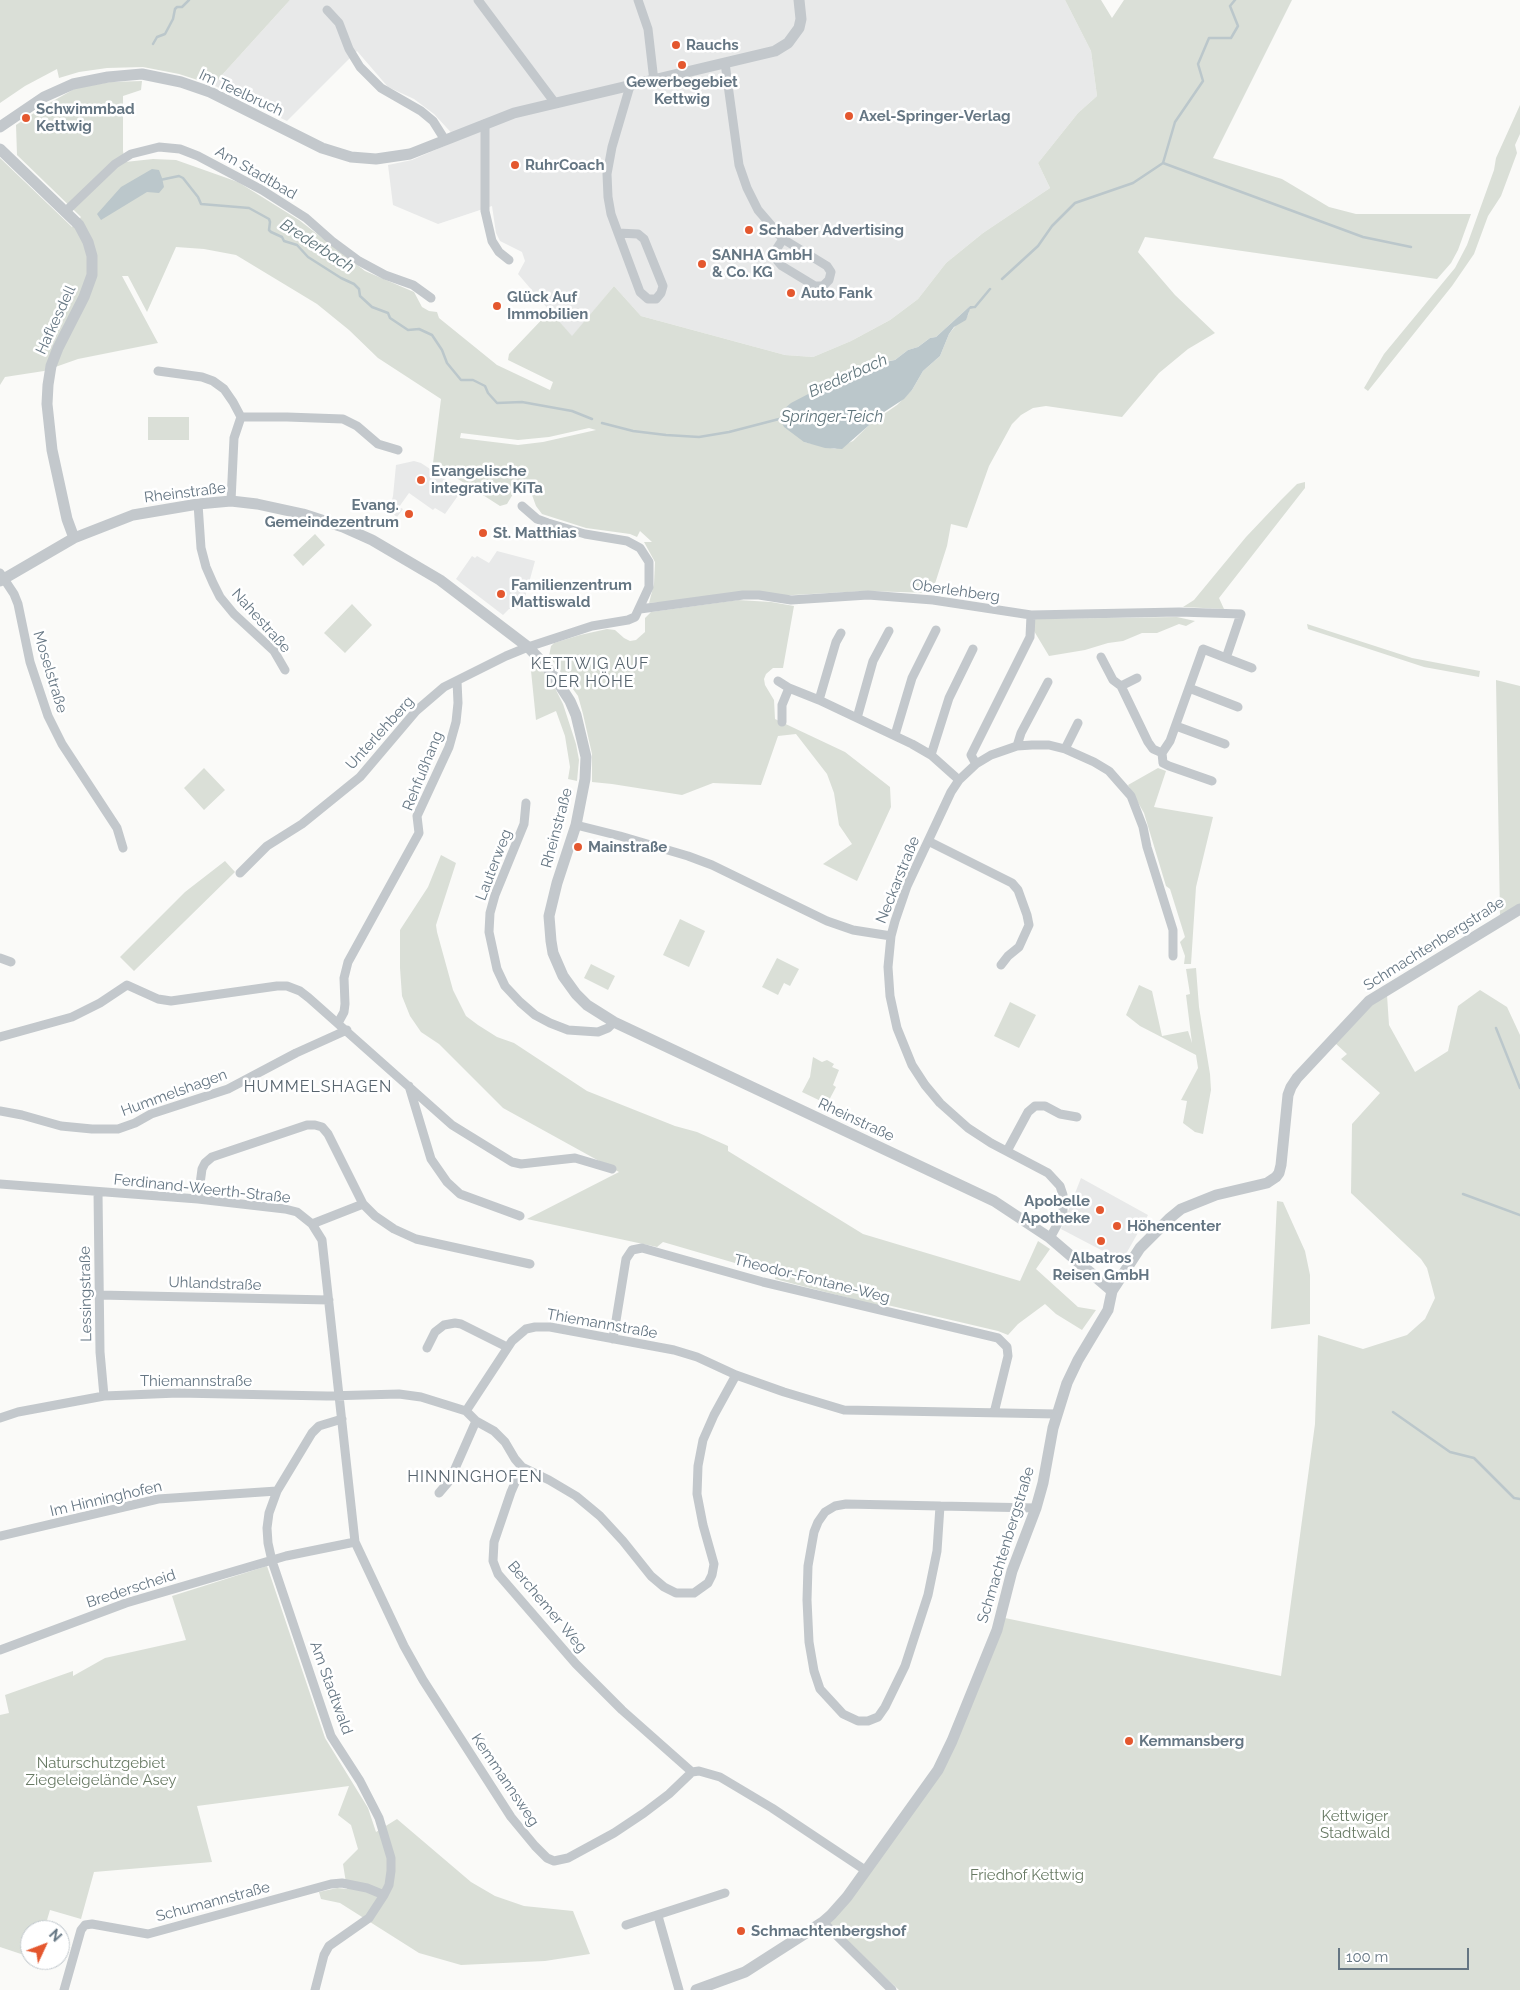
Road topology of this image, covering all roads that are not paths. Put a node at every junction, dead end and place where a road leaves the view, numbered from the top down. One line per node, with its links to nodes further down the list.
1 (478, 0): 8 (street)
2 (638, 0): 6 (street)
3 (799, 0): 5 (street, Im Teelbruch)
4 (328, 10): 11 (street)
5 (725, 63): 6 (street, Im Teelbruch); 15 (street)
6 (654, 81): 7 (street, Im Teelbruch)
7 (630, 86): 8 (street, Im Teelbruch); 14 (street)
8 (555, 104): 9 (street, Im Teelbruch)
9 (485, 124): 11 (street, Im Teelbruch); 16 (street)
10 (0, 127): 11 (street, Im Teelbruch)
11 (445, 140)
12 (0, 149): 13 (street, Hafkesdell)
13 (66, 211): 17 (street, Am Stadtbad); 24 (street, Hafkesdell)
14 (618, 233): 14 (street)
15 (783, 239): 15 (street)
16 (510, 260)
17 (431, 298)
18 (158, 370): 19 (street)
19 (241, 417): 20 (street); 21 (street)
20 (398, 450)
21 (231, 501): 22 (street, Rheinstraße); 31 (street, Rheinstraße)
22 (198, 504): 24 (street, Rheinstraße); 36 (street, Nahestraße)
23 (522, 506): 26 (street)
24 (74, 538): 25 (street, Rheinstraße)
25 (2, 577): 62 (street, Moselstraße)
26 (640, 609): 27 (street, Oberlehberg); 31 (street)
27 (1031, 615): 34 (street, Oberlehberg); 56 (street)
28 (936, 630): 50 (street)
29 (889, 631): 46 (street)
30 (841, 633): 44 (street)
31 (528, 647): 38 (street, Unterlehberg); 60 (street, Rheinstraße)
32 (973, 648): 55 (street)
33 (1101, 658): 41 (street)
34 (1226, 658): 35 (street); 43 (street)
35 (1252, 668)
36 (285, 670)
37 (1137, 678): 41 (street)
38 (457, 681): 63 (street, Unterlehberg); 71 (street, Rehfußhang)
39 (778, 681): 42 (street)
40 (1048, 682): 52 (street)
41 (1121, 686): 54 (street)
42 (789, 688): 44 (street); 47 (street)
43 (1188, 688): 45 (street); 49 (street)
44 (819, 700): 46 (street)
45 (1238, 707)
46 (857, 718): 50 (street)
47 (782, 722)
48 (1078, 723): 53 (street)
49 (1176, 726): 51 (street); 54 (street)
50 (895, 735): 55 (street)
51 (1225, 744)
52 (1017, 746): 53 (street, Neckarstraße); 56 (street, Neckarstraße)
53 (1065, 749): 66 (street, Neckarstraße)
54 (1162, 753): 58 (street)
55 (931, 755): 57 (street)
56 (976, 764): 57 (street, Neckarstraße)
57 (959, 780): 61 (street, Neckarstraße)
58 (1212, 781)
59 (526, 803): 70 (street, Lauterweg)
60 (576, 825): 65 (street); 70 (street, Rheinstraße)
61 (928, 841): 65 (street, Neckarstraße); 69 (street)
62 (122, 848)
63 (240, 874)
64 (1520, 909): 87 (street, Schmachtenbergstraße)
65 (891, 936): 77 (street, Neckarstraße)
66 (1173, 956)
67 (0, 958): 68 (street)
68 (11, 962)
69 (1001, 965)
70 (614, 1022): 85 (street, Rheinstraße)
71 (338, 1023): 72 (street); 73 (street)
72 (347, 1030): 74 (street); 75 (street, Hummelshagen)
73 (0, 1037)
74 (409, 1086): 78 (street); 83 (street)
75 (3, 1112)
76 (1077, 1117): 77 (street)
77 (1007, 1151): 85 (street, Neckarstraße)
78 (612, 1169)
79 (0, 1184): 80 (street, Ferdinand-Weerth-Straße)
80 (98, 1192): 81 (street, Ferdinand-Weerth-Straße); 88 (street, Lessingstraße)
81 (198, 1199): 82 (street); 84 (street, Ferdinand-Weerth-Straße)
82 (363, 1204): 84 (street); 86 (street)
83 (520, 1216)
84 (312, 1224): 89 (street)
85 (1050, 1238): 87 (street, Rheinstraße)
86 (530, 1264)
87 (1112, 1292): 98 (street, Schmachtenbergstraße)
88 (100, 1295): 89 (street, Uhlandstraße); 95 (street, Lessingstraße)
89 (329, 1300): 94 (street)
90 (614, 1339): 91 (street, Thiemannstraße); 93 (street, Thiemannstraße); 97 (street, Theodor-Fontane-Weg)
91 (507, 1347): 92 (street); 96 (street, Thiemannstraße)
92 (427, 1348)
93 (736, 1375): 97 (street, Thiemannstraße); 102 (street)
94 (339, 1395): 95 (street, Thiemannstraße); 96 (street, Thiemannstraße); 100 (street, Kemmannsweg)
95 (104, 1396): 99 (street, Thiemannstraße)
96 (466, 1411): 101 (street)
97 (994, 1412): 98 (street, Thiemannstraße)
98 (1057, 1414): 106 (street, Schmachtenbergstraße)
99 (0, 1418)
100 (342, 1419): 103 (street, Am Stadtwald); 108 (street, Kemmannsweg)
101 (476, 1421): 102 (street); 104 (street)
102 (522, 1467): 111 (street, Berchemer Weg)
103 (277, 1491): 107 (street, Im Hinninghofen); 109 (street, Am Stadtwald)
104 (439, 1492)
105 (940, 1506): 105 (street); 106 (street)
106 (1036, 1508): 112 (street, Schmachtenbergstraße)
107 (1, 1537)
108 (356, 1542): 109 (street); 111 (street, Kemmannsweg)
109 (272, 1561): 110 (street, Brederscheid); 114 (street, Am Stadtwald)
110 (0, 1650)
111 (692, 1772): 112 (street)
112 (865, 1870): 116 (street, Schmachtenbergstraße)
113 (725, 1893): 115 (street)
114 (384, 1895): 118 (street, Schumannstraße); 119 (street, Am Stadtwald)
115 (658, 1916): 117 (street); 120 (street)
116 (823, 1922): 121 (street, Schmachtenbergstraße); 122 (street)
117 (626, 1925)
118 (64, 1990)
119 (315, 1990)
120 (679, 1990)
121 (696, 1990)
122 (892, 1990)

